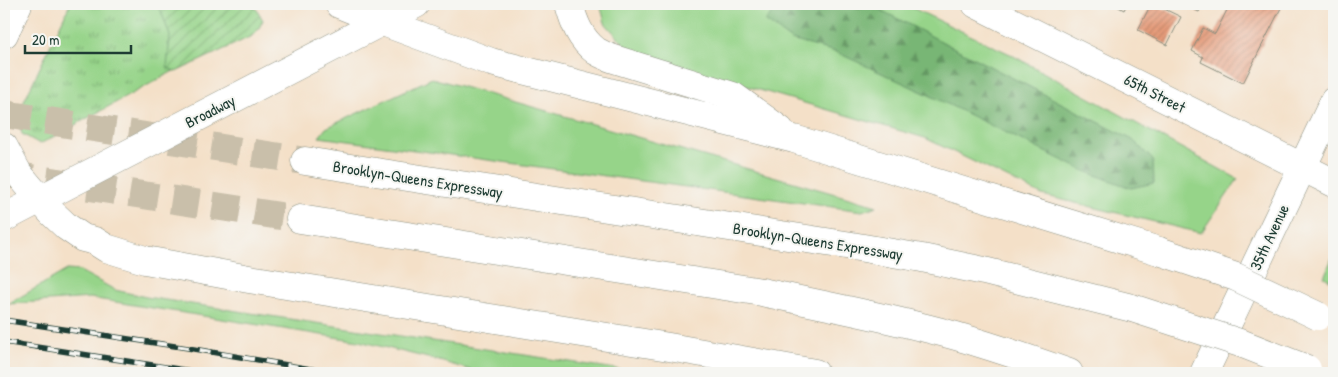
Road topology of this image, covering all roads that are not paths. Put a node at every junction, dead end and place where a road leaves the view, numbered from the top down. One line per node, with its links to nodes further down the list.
1 (18, 4): 7 (main road)
2 (339, 4): 6 (main road)
3 (416, 4): 6 (main road, Broadway)
4 (569, 4): 9 (main road)
5 (976, 4): 12 (main road, 65th Street)
6 (383, 22): 9 (main road); 14 (main road, Broadway)
7 (4, 34)
8 (1334, 101): 12 (main road, 35th Avenue)
9 (794, 139): 17 (main road, bridge)
10 (4, 148): 14 (main road)
11 (305, 161): 18 (main road, Brooklyn-Queens Expressway, bridge)
12 (1302, 167): 13 (main road, 65th Street); 21 (main road, 35th Avenue)
13 (1334, 183)
14 (41, 199): 15 (main road, Broadway); 19 (main road)
15 (4, 218)
16 (300, 219): 20 (main road)
17 (1326, 320)
18 (1313, 371)
19 (815, 373)
20 (1069, 373)
21 (1204, 373)

